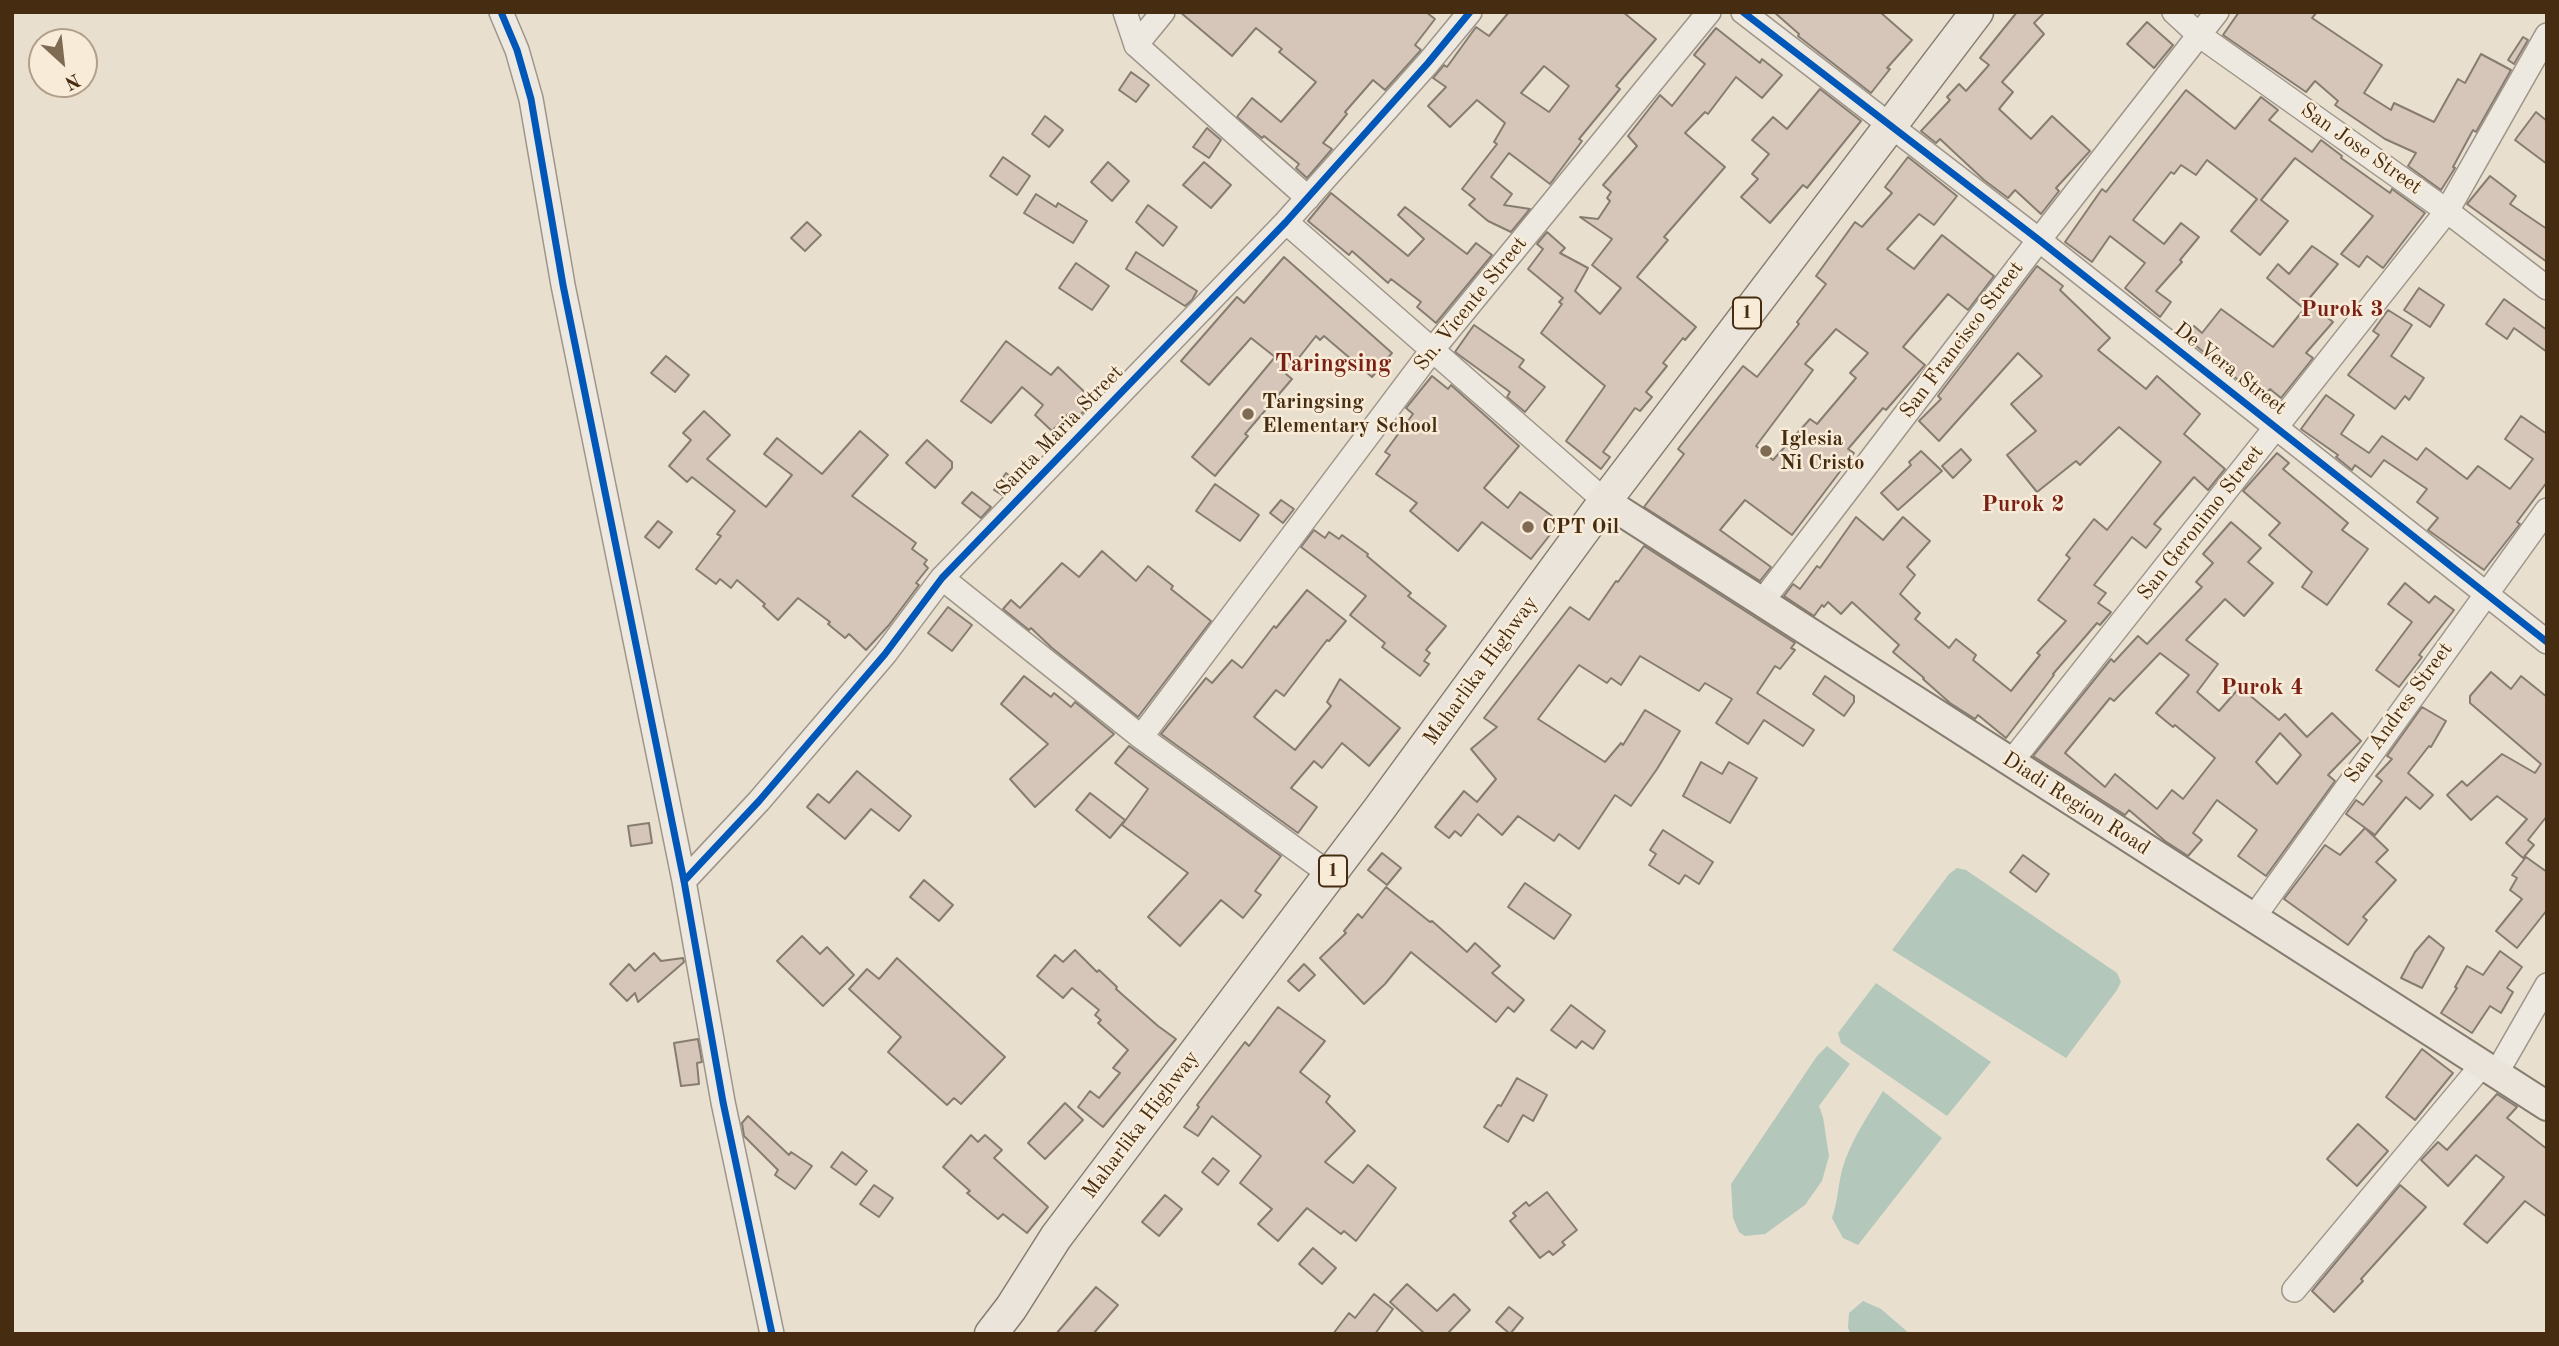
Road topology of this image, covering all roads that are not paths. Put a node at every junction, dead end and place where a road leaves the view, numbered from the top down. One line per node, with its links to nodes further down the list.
1 (501, 12): 30 (street)
2 (1125, 12): 12 (street)
3 (1163, 12): 12 (street)
4 (1470, 12): 14 (street, Santa Maria Street)
5 (1709, 12): 19 (street, Sn. Vicente Street)
6 (1743, 12): 13 (street, De Vera Street)
7 (1977, 12): 13 (highway, Maharlika Highway / 1)
8 (2174, 12): 10 (street, San Jose Street)
9 (2217, 12): 10 (street, San Francisco Street)
10 (2199, 35): 15 (street, San Jose Street); 17 (street, San Francisco Street)
11 (2547, 35): 15 (street, San Geronimo Street)
12 (1136, 45): 14 (street)
13 (1889, 125): 17 (street, De Vera Street); 21 (highway, Maharlika Highway / 1)
14 (1308, 198): 16 (street, Santa Maria Street)
15 (2447, 211): 18 (street, San Jose Street); 20 (street, San Geronimo Street)
16 (1286, 222): 19 (street); 23 (street, Santa Maria Street)
17 (2039, 240): 20 (street, De Vera Street); 25 (street, San Francisco Street)
18 (2547, 288)
19 (1433, 349): 21 (street); 27 (street, Sn. Vicente Street)
20 (2276, 428): 24 (street, De Vera Street); 28 (street, San Geronimo Street)
21 (1605, 501): 25 (main road, Diadi Region Road); 29 (highway, Maharlika Highway / 1)
22 (2547, 510): 24 (street, San Andres Street)
23 (942, 578): 27 (street); 30 (street, Santa Maria Street)
24 (2485, 593): 26 (street, De Vera Street); 31 (street, San Andres Street)
25 (1761, 603): 28 (main road, Diadi Region Road)
26 (2547, 642)
27 (1141, 737): 29 (street)
28 (2011, 762): 31 (main road, Diadi Region Road)
29 (1331, 875): 37 (highway, Maharlika Highway / 1)
30 (684, 881): 36 (street)
31 (2254, 917): 33 (main road, Diadi Region Road)
32 (2547, 985): 33 (street)
33 (2490, 1068): 34 (main road, Diadi Region Road); 35 (street)
34 (2547, 1106)
35 (2294, 1290)
36 (772, 1334)
37 (991, 1334)

